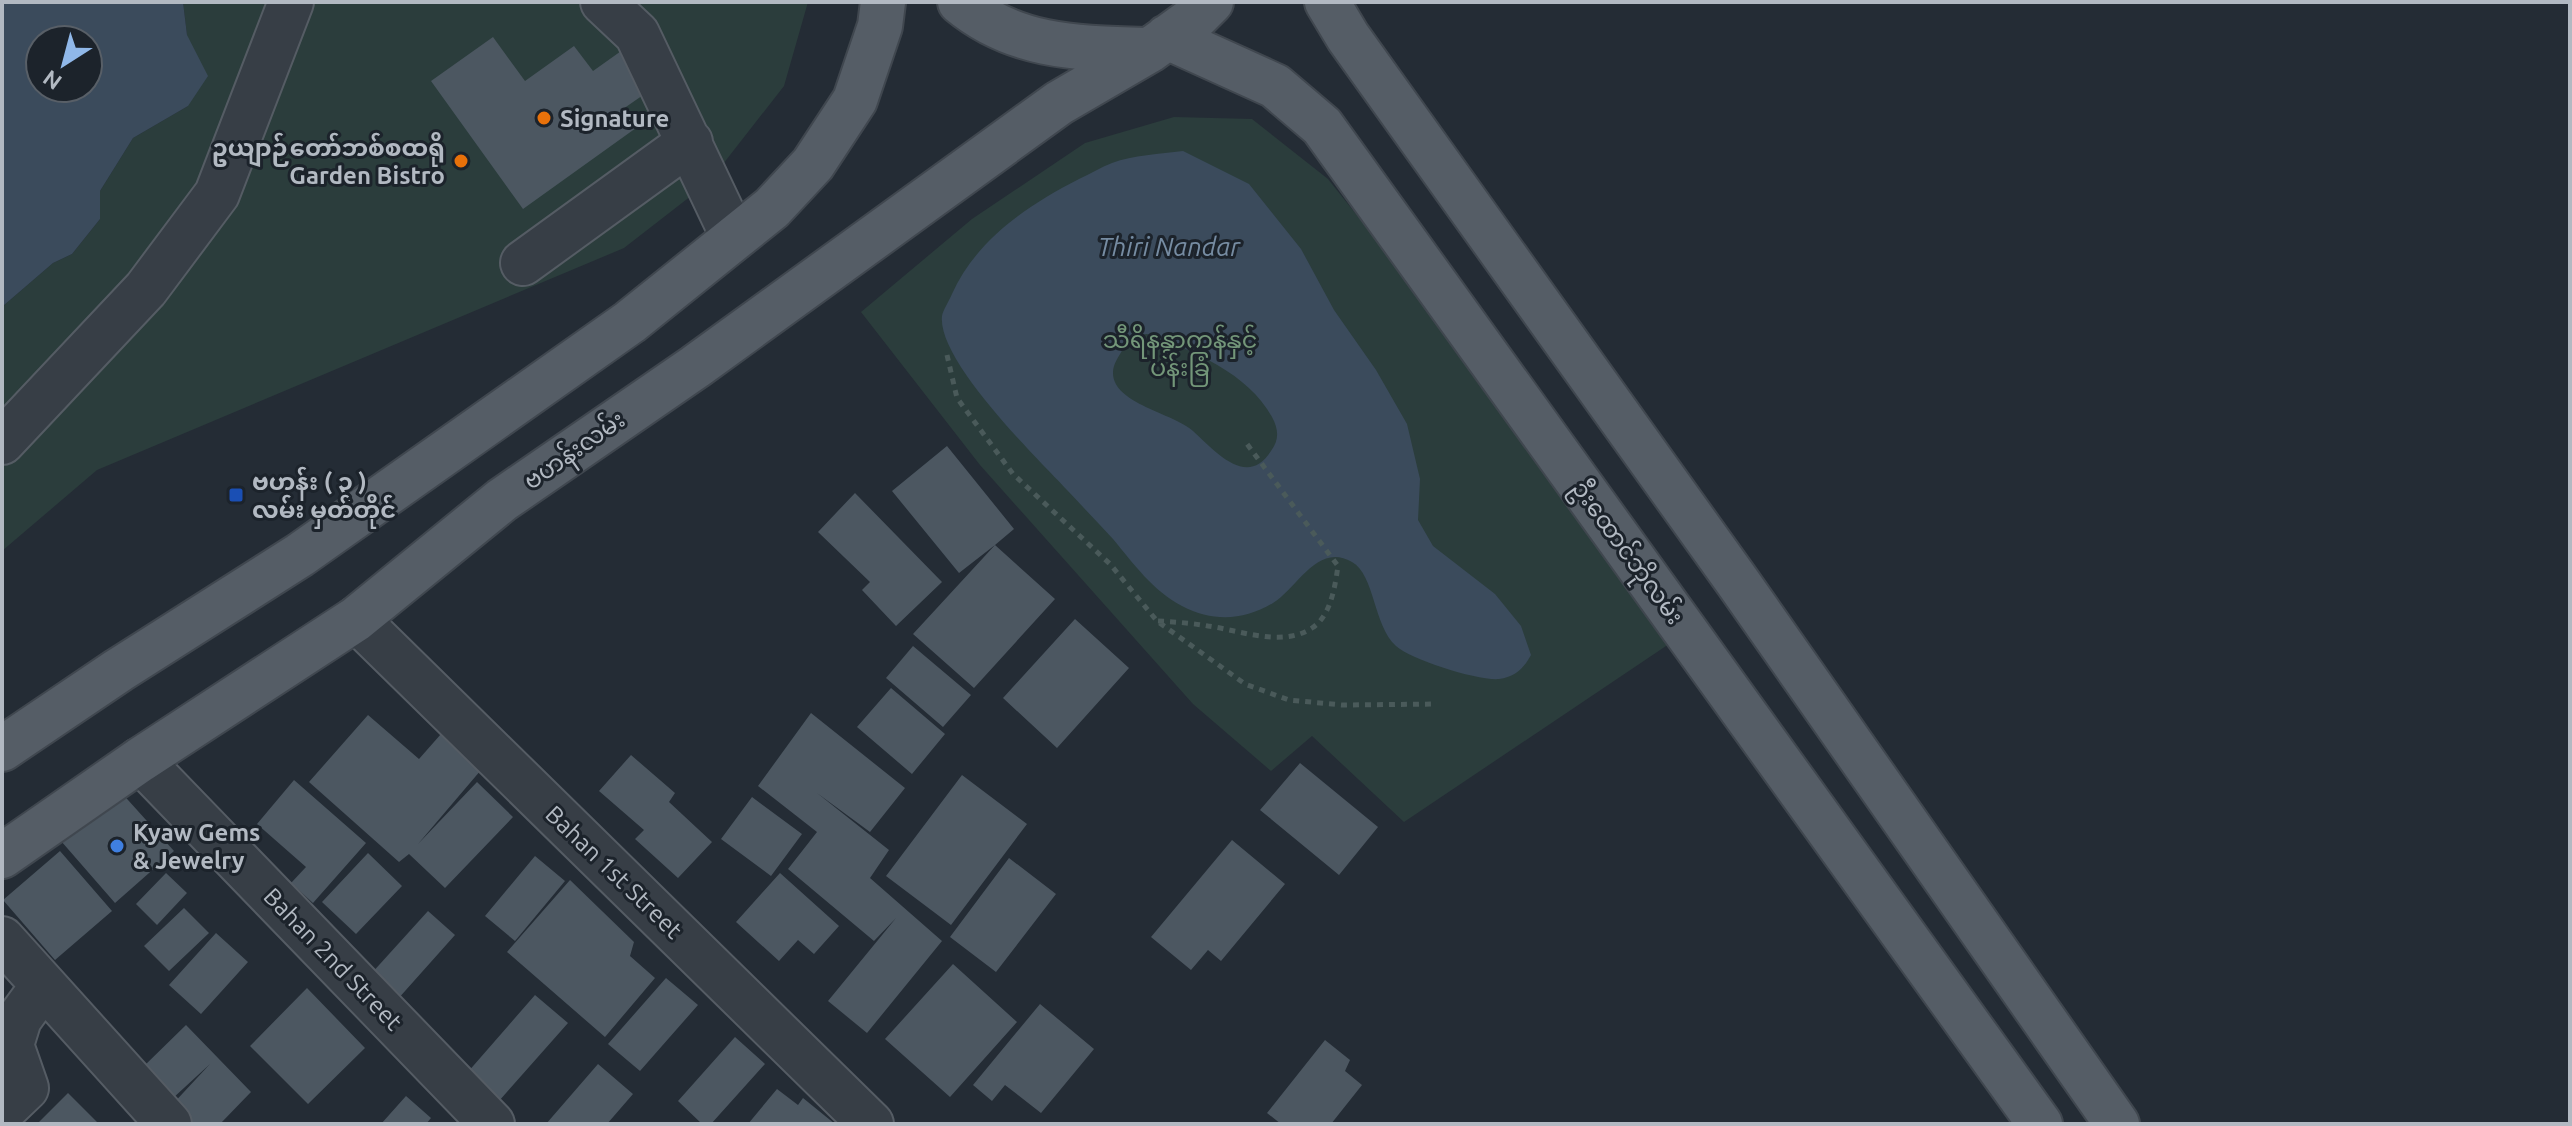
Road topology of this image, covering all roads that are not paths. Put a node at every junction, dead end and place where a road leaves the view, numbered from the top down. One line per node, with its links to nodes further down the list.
1 (291, 2): 11 (street)
2 (603, 2): 8 (street)
3 (883, 2): 9 (main road)
4 (960, 2): 7 (main road)
5 (1211, 2): 7 (main road, ဗဟန်းလမ်း)
6 (1327, 2): 23 (main road)
7 (1158, 43): 12 (main road, ဗဟန်းလမ်း); 22 (main road, ဦးထောင်ဘိုလမ်း)
8 (690, 142): 9 (street); 10 (street)
9 (734, 238): 13 (main road)
10 (523, 263)
11 (2, 442)
12 (356, 619): 14 (main road, ဗဟန်းလမ်း); 21 (street, Bahan 1st Street)
13 (2, 749)
14 (140, 760): 15 (main road, ဗဟန်းလမ်း); 20 (street, Bahan 2nd Street)
15 (2, 856)
16 (2, 939): 17 (street)
17 (43, 986): 18 (street); 19 (street)
18 (2, 1111)
19 (169, 1124)
20 (492, 1124)
21 (871, 1124)
22 (2040, 1124)
23 (2117, 1124)

